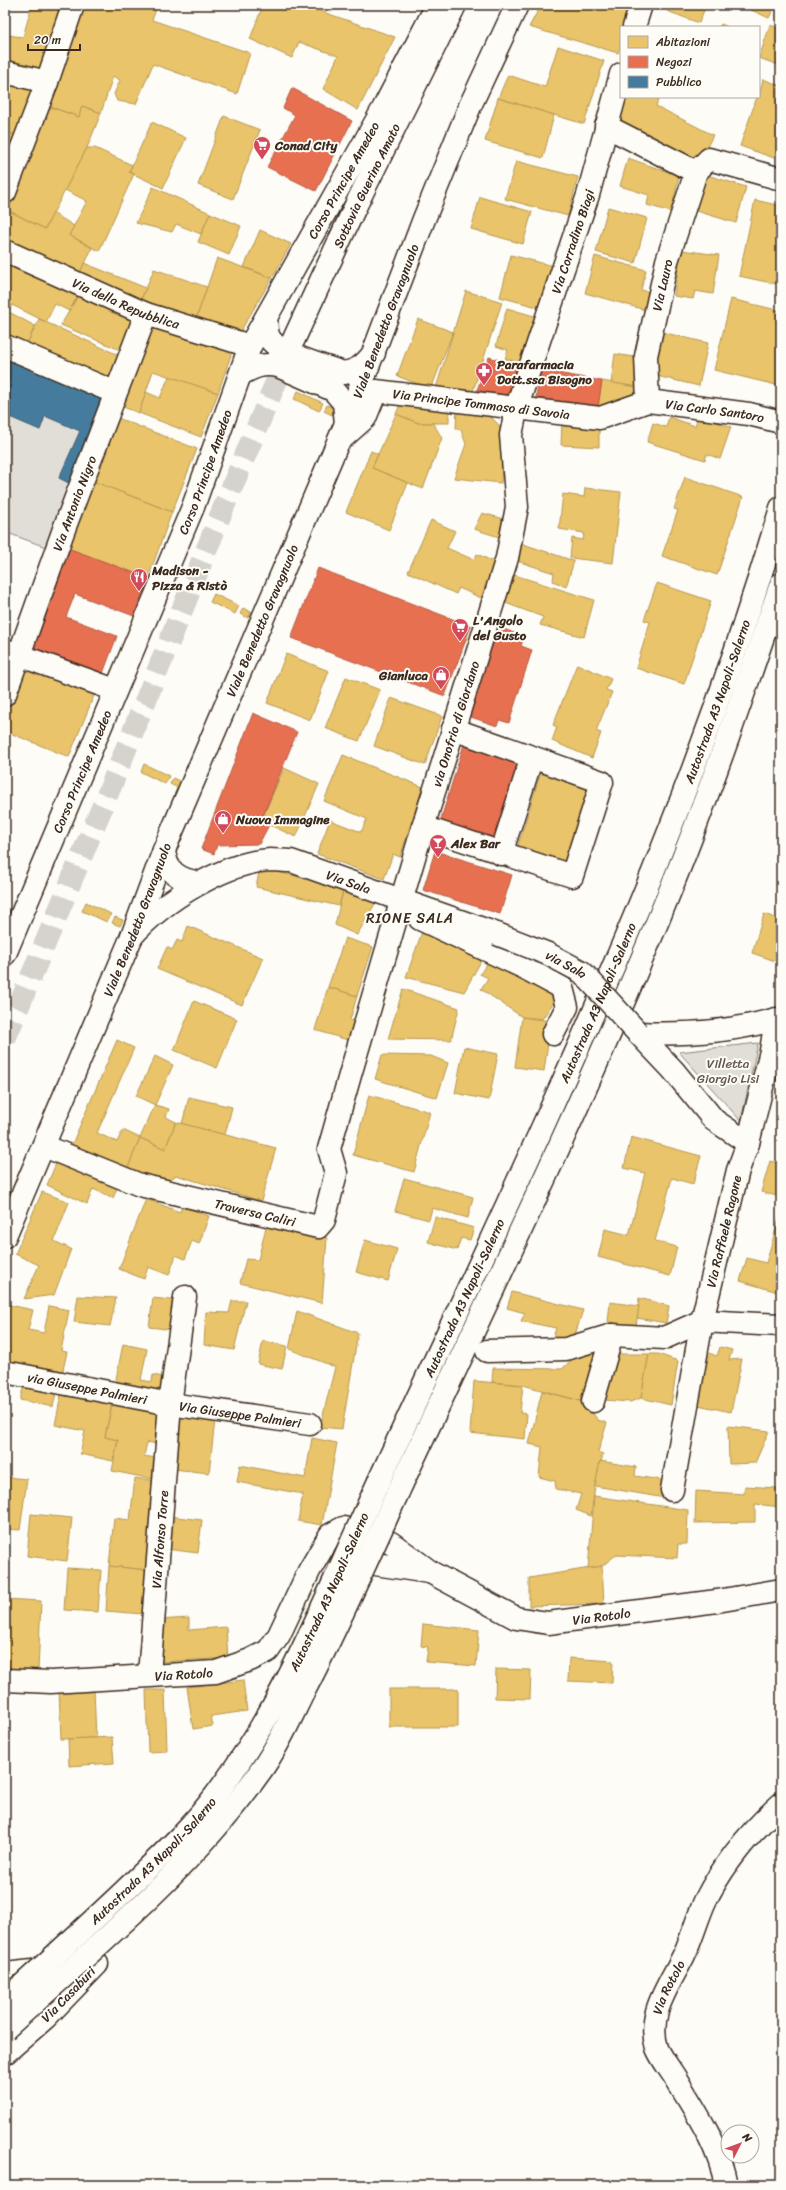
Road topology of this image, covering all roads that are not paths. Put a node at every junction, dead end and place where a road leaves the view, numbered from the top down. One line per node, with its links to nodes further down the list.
1 (73, 5): 11 (main road)
2 (437, 5): 18 (main road, Corso Principe Amedeo)
3 (450, 5): 8 (main road, Sottovia Guerino Amato)
4 (455, 5): 8 (main road, Sottovia Guerino Amato)
5 (518, 5): 22 (main road, Viale Benedetto Gravagnuolo)
6 (641, 5): 7 (main road)
7 (634, 26)
8 (441, 31): 19 (main road, Sottovia Guerino Amato)
9 (5, 72): 11 (main road)
10 (620, 77): 12 (main road, Via Corradino Biagi)
11 (47, 82): 15 (main road)
12 (606, 126): 13 (main road); 26 (main road, Via Corradino Biagi)
13 (696, 172): 14 (main road); 25 (main road, Via Lauro)
14 (781, 179)
15 (5, 192)
16 (5, 251): 17 (main road, Via della Repubblica)
17 (146, 314): 21 (main road, Via della Repubblica); 24 (main road, Via Antonio Nigro)
18 (266, 318): 21 (main road, Corso Principe Amedeo); 22 (main road)
19 (294, 341)
20 (5, 346): 24 (main road)
21 (250, 346): 23 (main road, Corso Principe Amedeo)
22 (374, 353): 28 (main road, Viale Benedetto Gravagnuolo)
23 (241, 374): 28 (main road); 32 (main road, Corso Principe Amedeo)
24 (114, 392): 31 (main road, Via Antonio Nigro)
25 (648, 401): 26 (main road, Via Principe Tommaso di Savoia); 27 (main road, Via Carlo Santoro)
26 (517, 406): 28 (main road, Via Principe Tommaso di Savoia); 34 (main road, via Onofrio di Giordano)
27 (781, 422)
28 (342, 433): 37 (main road, Viale Benedetto Gravagnuolo)
29 (781, 508): 70 (main road, Autostrada A3 Napoli-Salerno, bridge)
30 (781, 584): 71 (main road, Autostrada A3 Napoli-Salerno, bridge)
31 (12, 652): 32 (main road); 33 (main road, Via Antonio Nigro)
32 (115, 690): 43 (main road, Corso Principe Amedeo)
33 (5, 694)
34 (453, 728): 35 (main road); 36 (main road, via Onofrio di Giordano)
35 (532, 757): 38 (main road); 38 (main road)
36 (423, 827): 38 (main road); 40 (main road, via Onofrio di Giordano)
37 (164, 850): 39 (main road); 42 (main road, Viale Benedetto Gravagnuolo)
38 (501, 854)
39 (199, 883): 40 (main road, Via Sala); 42 (main road, Via Sala)
40 (402, 899): 41 (main road, Via Sala); 46 (main road); 47 (main road, via Onofrio di Giordano)
41 (497, 934): 45 (main road, via Sala, bridge)
42 (132, 936): 50 (main road, Viale Benedetto Gravagnuolo)
43 (5, 954)
44 (778, 1017): 45 (main road, Via Raffaele Ragone); 49 (main road, Via Raffaele Ragone)
45 (638, 1033): 48 (main road)
46 (553, 1034)
47 (350, 1076): 50 (main road, Traversa Caliri)
48 (714, 1120): 49 (main road); 51 (main road)
49 (748, 1143): 51 (main road, Via Raffaele Ragone)
50 (44, 1146): 52 (main road, Viale Benedetto Gravagnuolo)
51 (738, 1170): 54 (main road, Via Raffaele Ragone)
52 (5, 1236)
53 (185, 1297): 60 (main road)
54 (702, 1321): 55 (main road); 56 (main road); 62 (main road, Via Raffaele Ragone)
55 (781, 1324)
56 (612, 1335): 57 (main road); 59 (main road)
57 (487, 1352)
58 (5, 1372): 60 (main road, via Giuseppe Palmieri)
59 (593, 1401)
60 (170, 1404): 61 (main road, Via Giuseppe Palmieri); 66 (main road, Via Alfonso Torre)
61 (310, 1424)
62 (672, 1490)
63 (309, 1571): 64 (main road, Via Rotolo); 64 (main road, Via Rotolo); 66 (main road, Via Rotolo)
64 (432, 1573): 65 (main road, Via Rotolo)
65 (781, 1590)
66 (149, 1675): 67 (main road, Via Rotolo)
67 (5, 1680)
68 (781, 1804): 73 (main road, Via Rotolo)
69 (5, 1974): 72 (main road, Via Casaburi)
70 (5, 2000)
71 (5, 2029)
72 (5, 2053)
73 (726, 2185)

